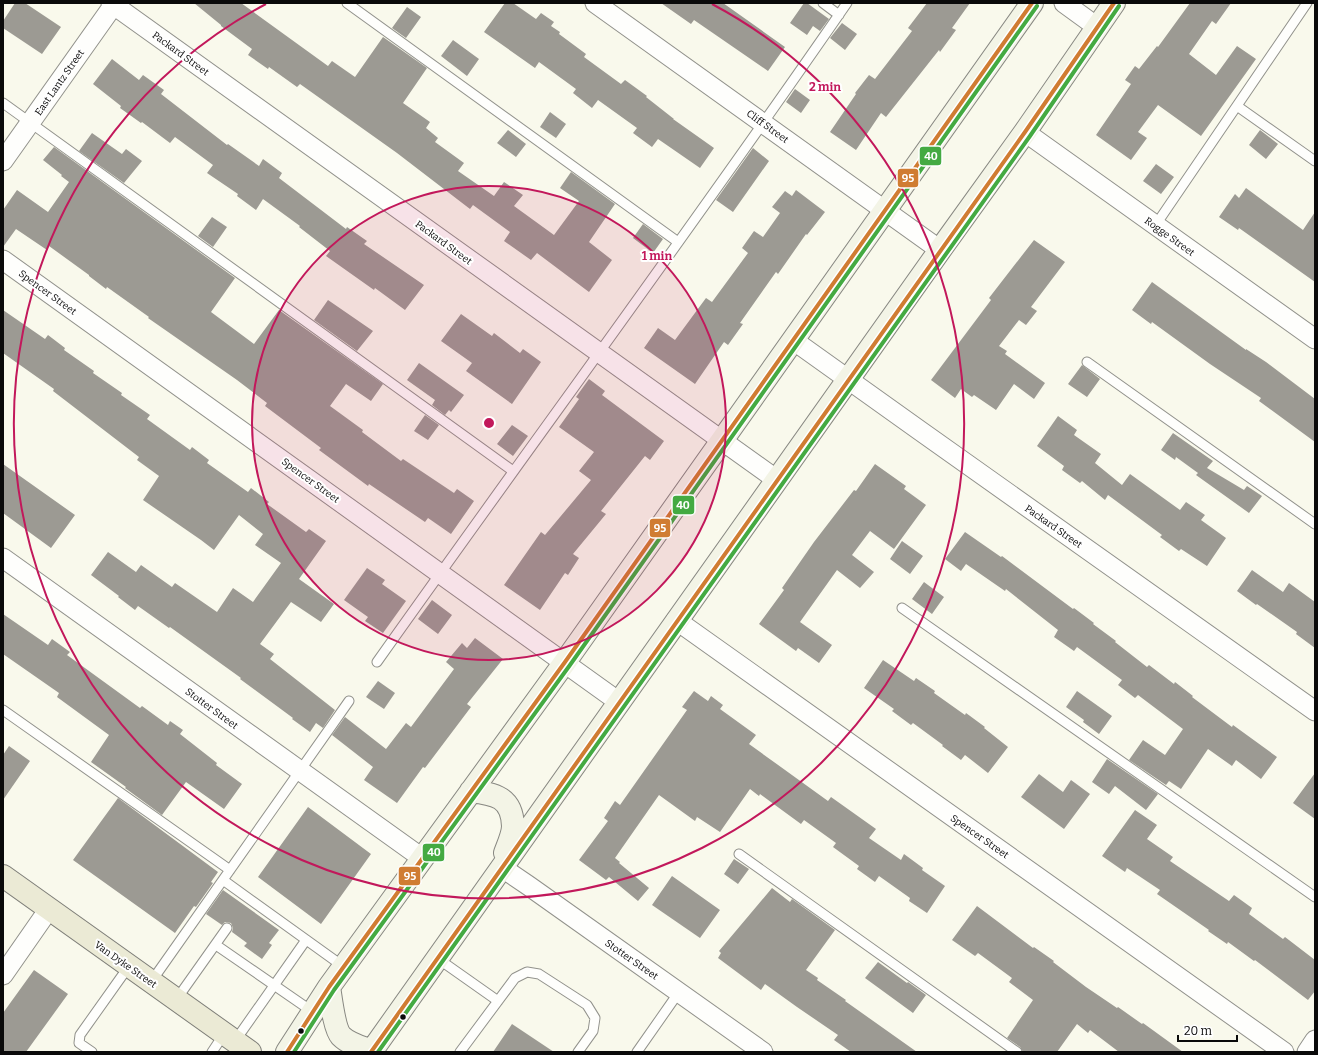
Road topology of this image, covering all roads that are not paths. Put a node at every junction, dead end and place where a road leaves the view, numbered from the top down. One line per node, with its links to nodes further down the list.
1 (347, 3): 21 (lane)
2 (595, 3): 15 (street, Cliff Street)
3 (823, 3): 10 (lane)
4 (847, 3): 10 (lane)
5 (1032, 3): 19 (main road)
6 (1064, 3): 11 (street)
7 (1114, 3): 11 (main road)
8 (1307, 3): 13 (lane)
9 (114, 4): 14 (street, East Lantz Street); 26 (street, Packard Street)
10 (839, 15): 15 (lane)
11 (1097, 27): 16 (main road)
12 (3, 102): 14 (lane)
13 (1237, 106): 18 (lane); 20 (lane)
14 (31, 122): 17 (street, East Lantz Street); 30 (lane)
15 (764, 124): 19 (street, Cliff Street); 21 (lane)
16 (1025, 132): 20 (street, Rogge Street); 22 (main road)
17 (3, 161)
18 (1315, 161)
19 (885, 210): 22 (street, Cliff Street); 25 (main road)
20 (1155, 226): 24 (street, Rogge Street)
21 (678, 242): 26 (lane)
22 (940, 250): 28 (main road)
23 (3, 260): 34 (street, Spencer Street)
24 (1315, 339)
25 (793, 340): 28 (street, Packard Street); 29 (main road)
26 (598, 352): 29 (street, Packard Street); 30 (lane)
27 (1087, 362): 32 (lane)
28 (848, 379): 31 (main road); 42 (street, Packard Street)
29 (722, 441): 31 (street, Packard Street); 38 (main road)
30 (513, 471): 34 (lane)
31 (777, 480): 36 (main road)
32 (1315, 524)
33 (3, 558): 43 (street, Stotter Street)
34 (440, 572): 37 (lane); 38 (street, Spencer Street)
35 (902, 608): 51 (lane)
36 (676, 620): 40 (main road); 78 (street, Spencer Street)
37 (377, 662)
38 (565, 662): 40 (street, Spencer Street); 44 (main road)
39 (349, 701): 43 (lane)
40 (619, 702): 47 (main road)
41 (3, 710): 48 (lane)
42 (1315, 712)
43 (300, 771): 46 (street, Stotter Street); 48 (lane)
44 (471, 791): 46 (main road); 47 (main road)
45 (739, 854): 77 (lane)
46 (422, 858): 58 (main road)
47 (501, 867): 56 (main road); 63 (street, Stotter Street)
48 (230, 870): 50 (lane)
49 (3, 876): 52 (main road, Van Dyke Street)
50 (223, 880): 54 (lane); 60 (lane)
51 (1315, 897)
52 (49, 909): 57 (main road, Van Dyke Street); 59 (street)
53 (227, 928): 55 (lane)
54 (306, 940): 58 (lane); 61 (lane)
55 (216, 944): 61 (lane); 64 (lane)
56 (437, 958): 65 (lane); 69 (main road)
57 (129, 966): 60 (main road, Van Dyke Street); 70 (lane)
58 (344, 967): 62 (main road)
59 (3, 975)
60 (151, 982): 64 (main road, Van Dyke Street)
61 (274, 985): 66 (lane); 68 (lane)
62 (329, 987): 66 (main road); 69 (main road)
63 (679, 992): 75 (lane); 76 (street, Stotter Street)
64 (176, 1000): 68 (main road, Van Dyke Street)
65 (498, 1001): 73 (lane); 74 (lane)
66 (313, 1012): 72 (main road)
67 (1315, 1040): 79 (street)
68 (236, 1042): 71 (lane)
69 (371, 1051)
70 (92, 1052)
71 (212, 1052)
72 (287, 1052)
73 (460, 1052)
74 (578, 1052)
75 (637, 1052)
76 (763, 1052)
77 (1017, 1052)
78 (1284, 1052)
79 (1306, 1052)

